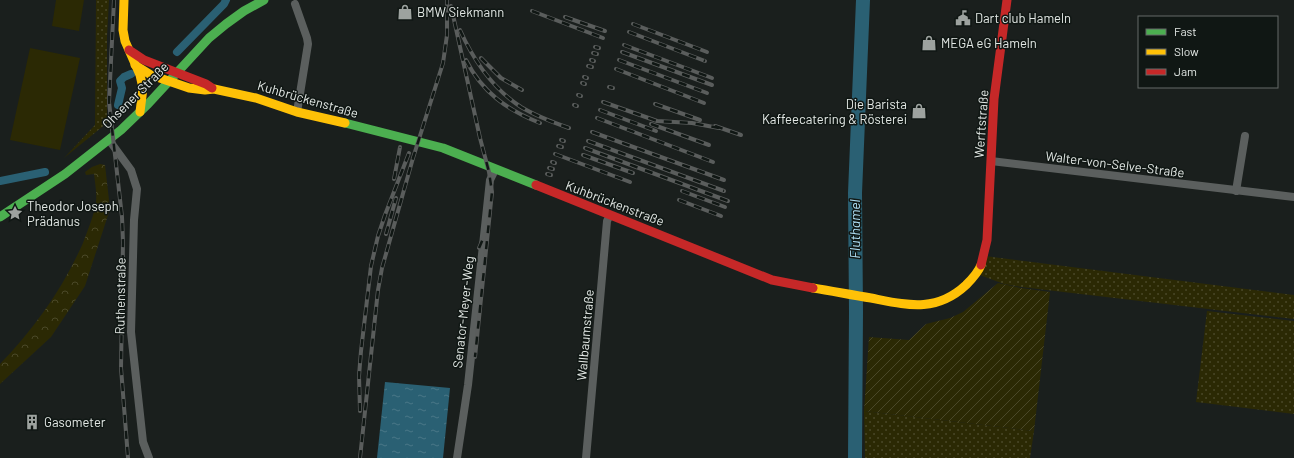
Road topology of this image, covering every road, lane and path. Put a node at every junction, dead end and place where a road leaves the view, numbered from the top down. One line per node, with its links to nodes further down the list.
1 (124, 0): 5 (street)
2 (264, 0): 7 (street, Ohsener Straße)
3 (1007, 0): 14 (street, Werftstraße)
4 (295, 4): 11 (street)
5 (128, 49): 6 (street); 7 (street, Kuhbrückenstraße)
6 (135, 65): 8 (street, Kuhbrückenstraße); 10 (street)
7 (177, 73): 8 (street, Ohsener Straße); 9 (street, Kuhbrückenstraße)
8 (169, 82): 9 (street, Kuhbrückenstraße); 10 (street, Ohsener Straße)
9 (214, 89): 11 (street, Kuhbrückenstraße)
10 (140, 112): 13 (street, Ohsener Straße)
11 (297, 112): 15 (street, Kuhbrückenstraße)
12 (1245, 136): 16 (street)
13 (109, 140): 19 (street, Ohsener Straße); 21 (street, Ruthenstraße)
14 (991, 161): 16 (street, Walter-von-Selve-Straße); 20 (street, Werftstraße)
15 (495, 170): 18 (street, Kuhbrückenstraße); 22 (street, Senator-Meyer-Weg)
16 (1236, 191): 17 (street, Walter-von-Selve-Straße)
17 (1294, 197)
18 (610, 215): 20 (street, Kuhbrückenstraße); 23 (street, Wallbaumstraße)
19 (0, 217)
20 (986, 250)
21 (149, 458)
22 (457, 458)
23 (586, 458)

